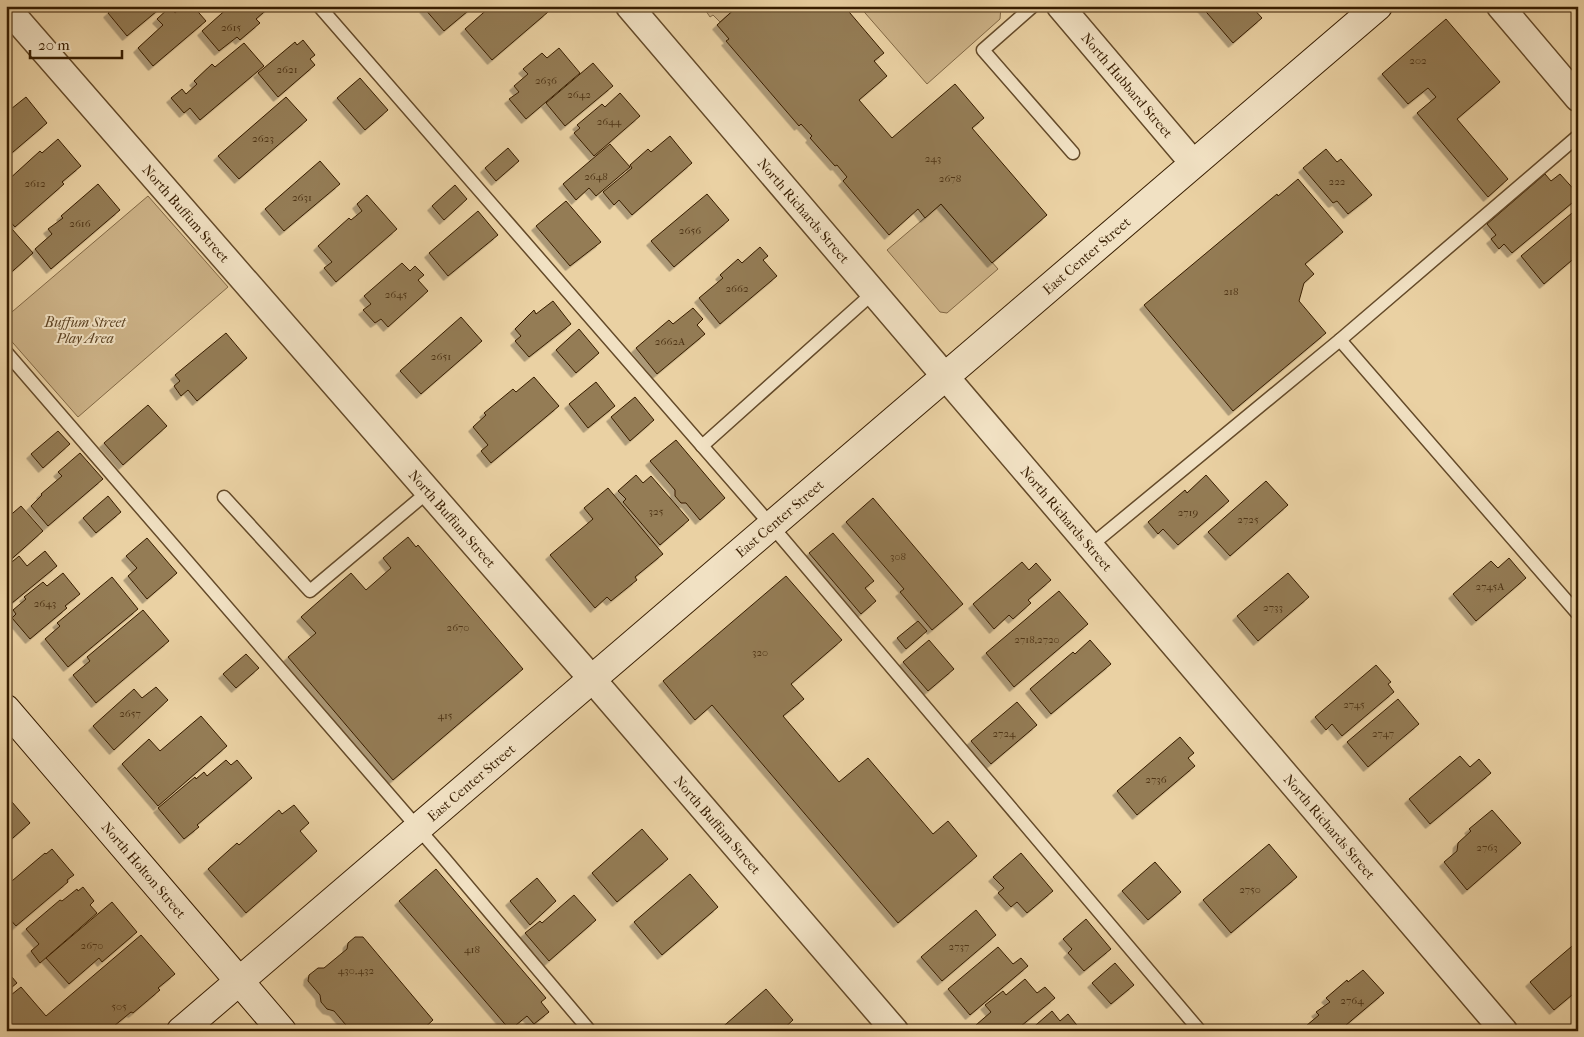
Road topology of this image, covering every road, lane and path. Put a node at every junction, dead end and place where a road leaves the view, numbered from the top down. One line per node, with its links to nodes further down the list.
1 (319, 6): 16 (lane)
2 (628, 6): 12 (street, North Richards Street)
3 (1033, 6): 10 (lane)
4 (1060, 6): 11 (street, North Hubbard Street)
5 (1378, 6): 11 (street, East Center Street)
6 (1500, 6): 8 (street)
7 (6, 7): 17 (street, North Buffum Street)
8 (1578, 98)
9 (1578, 136): 13 (lane)
10 (1073, 153)
11 (1194, 164): 15 (street, East Center Street)
12 (873, 293): 15 (street, North Richards Street); 16 (lane)
13 (1340, 340): 20 (lane); 21 (lane)
14 (6, 352): 24 (lane)
15 (944, 377): 19 (street, East Center Street); 20 (street, North Richards Street)
16 (702, 446): 19 (lane)
17 (429, 491): 18 (lane); 22 (street, North Buffum Street)
18 (224, 497)
19 (771, 526): 22 (street, East Center Street); 30 (lane)
20 (1089, 547): 31 (street, North Richards Street)
21 (1578, 614)
22 (592, 679): 24 (street, East Center Street); 29 (street, North Buffum Street)
23 (6, 709): 25 (street, North Holton Street)
24 (418, 828): 25 (street, East Center Street); 28 (lane)
25 (239, 980): 26 (street, East Center Street); 27 (street, North Holton Street)
26 (181, 1031)
27 (282, 1031)
28 (590, 1031)
29 (895, 1031)
30 (1200, 1031)
31 (1504, 1031)

